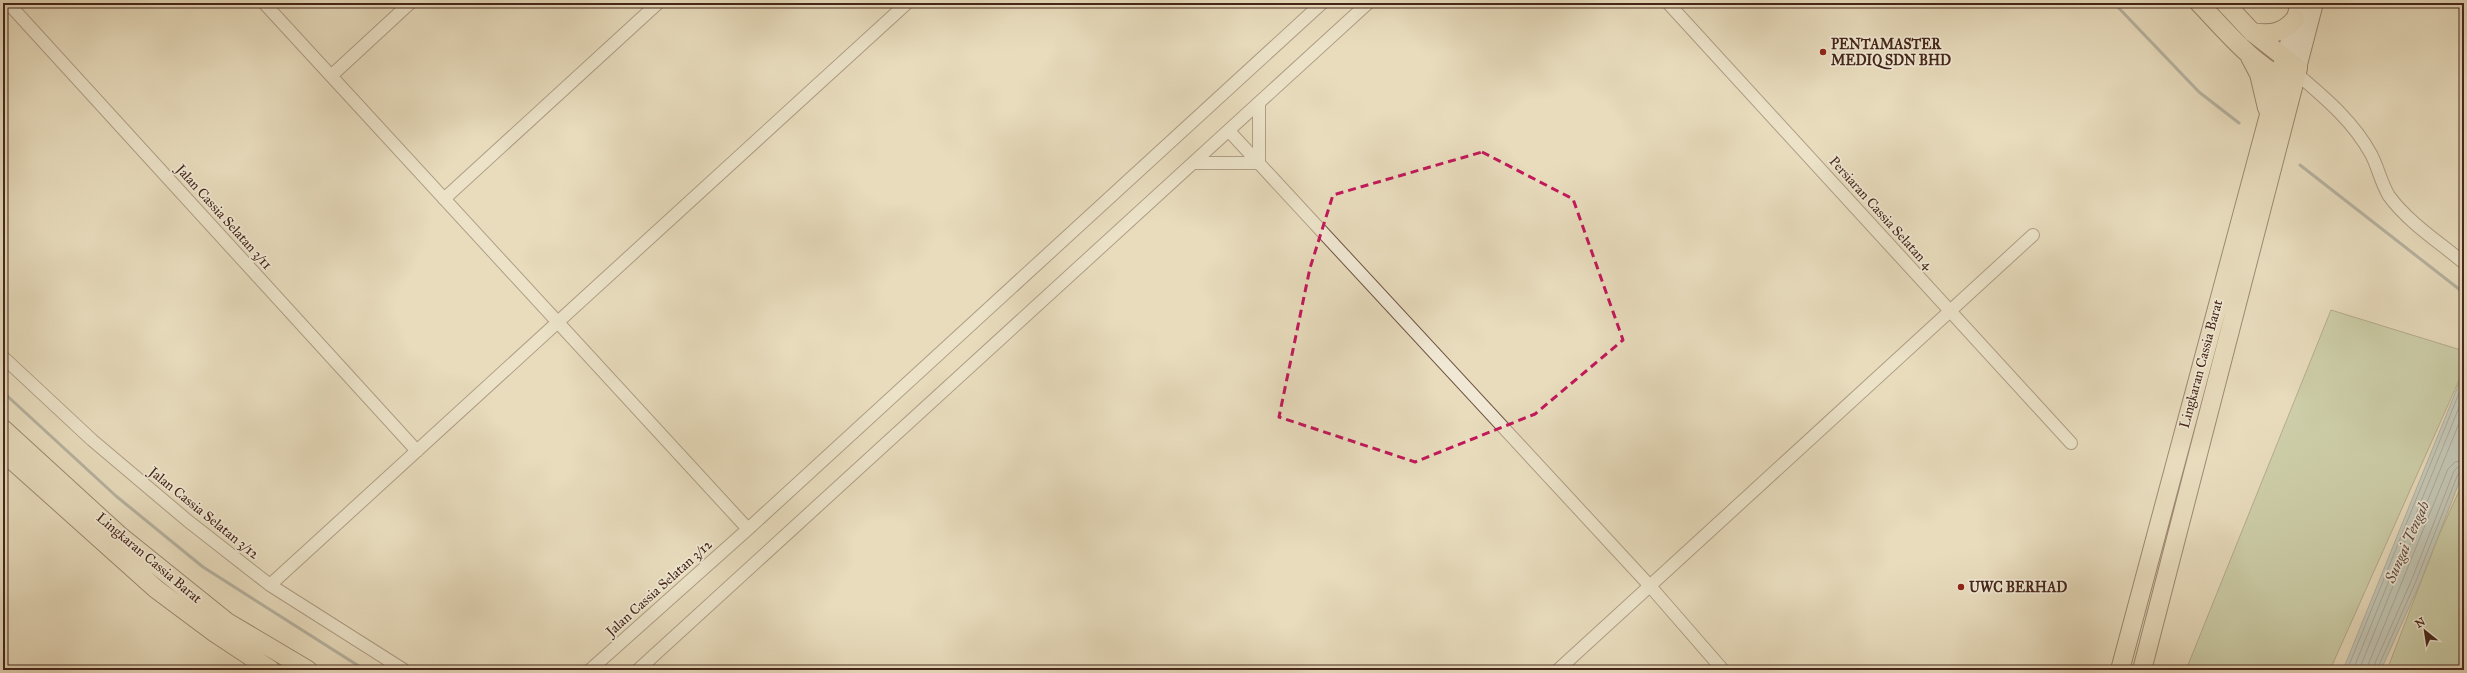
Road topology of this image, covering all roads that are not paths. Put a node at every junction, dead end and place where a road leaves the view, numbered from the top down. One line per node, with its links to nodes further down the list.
1 (8, 3): 30 (street, Jalan Cassia Selatan 3/11)
2 (264, 3): 16 (street)
3 (410, 3): 16 (street)
4 (658, 3): 22 (street)
5 (907, 3): 26 (street)
6 (1322, 3): 32 (street, Jalan Cassia Selatan 3/12)
7 (1368, 3): 17 (street)
8 (1668, 3): 25 (street, Persiaran Cassia Selatan 4)
9 (2199, 3): 14 (main road)
10 (2225, 3): 13 (main road)
11 (2315, 3): 15 (street)
12 (2297, 11): 13 (main road); 15 (street)
13 (2252, 32): 15 (main road)
14 (2245, 51): 15 (main road); 18 (main road)
15 (2290, 72): 18 (main road, Lingkaran Cassia Barat); 24 (street); 43 (main road, Lingkaran Cassia Barat)
16 (331, 76): 22 (street)
17 (1259, 103): 19 (street); 21 (street)
18 (2268, 115): 42 (main road, Lingkaran Cassia Barat)
19 (1229, 131): 20 (street); 21 (street)
20 (1194, 162): 21 (street); 39 (street)
21 (1259, 163): 34 (street)
22 (444, 199): 26 (street)
23 (2033, 235): 25 (street)
24 (2464, 263)
25 (1950, 311): 29 (street, Persiaran Cassia Selatan 4); 34 (street)
26 (558, 322): 30 (street); 32 (street)
27 (3, 357): 33 (street, Jalan Cassia Selatan 3/12)
28 (3, 429): 36 (main road, Lingkaran Cassia Barat)
29 (2071, 443)
30 (417, 451): 33 (street)
31 (3, 452): 35 (main road, Lingkaran Cassia Barat)
32 (748, 529): 38 (street, Jalan Cassia Selatan 3/12)
33 (270, 586): 37 (street, Jalan Cassia Selatan 3/12)
34 (1650, 586): 40 (street); 41 (street)
35 (271, 670)
36 (308, 670)
37 (404, 670)
38 (590, 670)
39 (638, 670)
40 (1558, 670)
41 (1723, 670)
42 (2120, 670)
43 (2142, 670)

